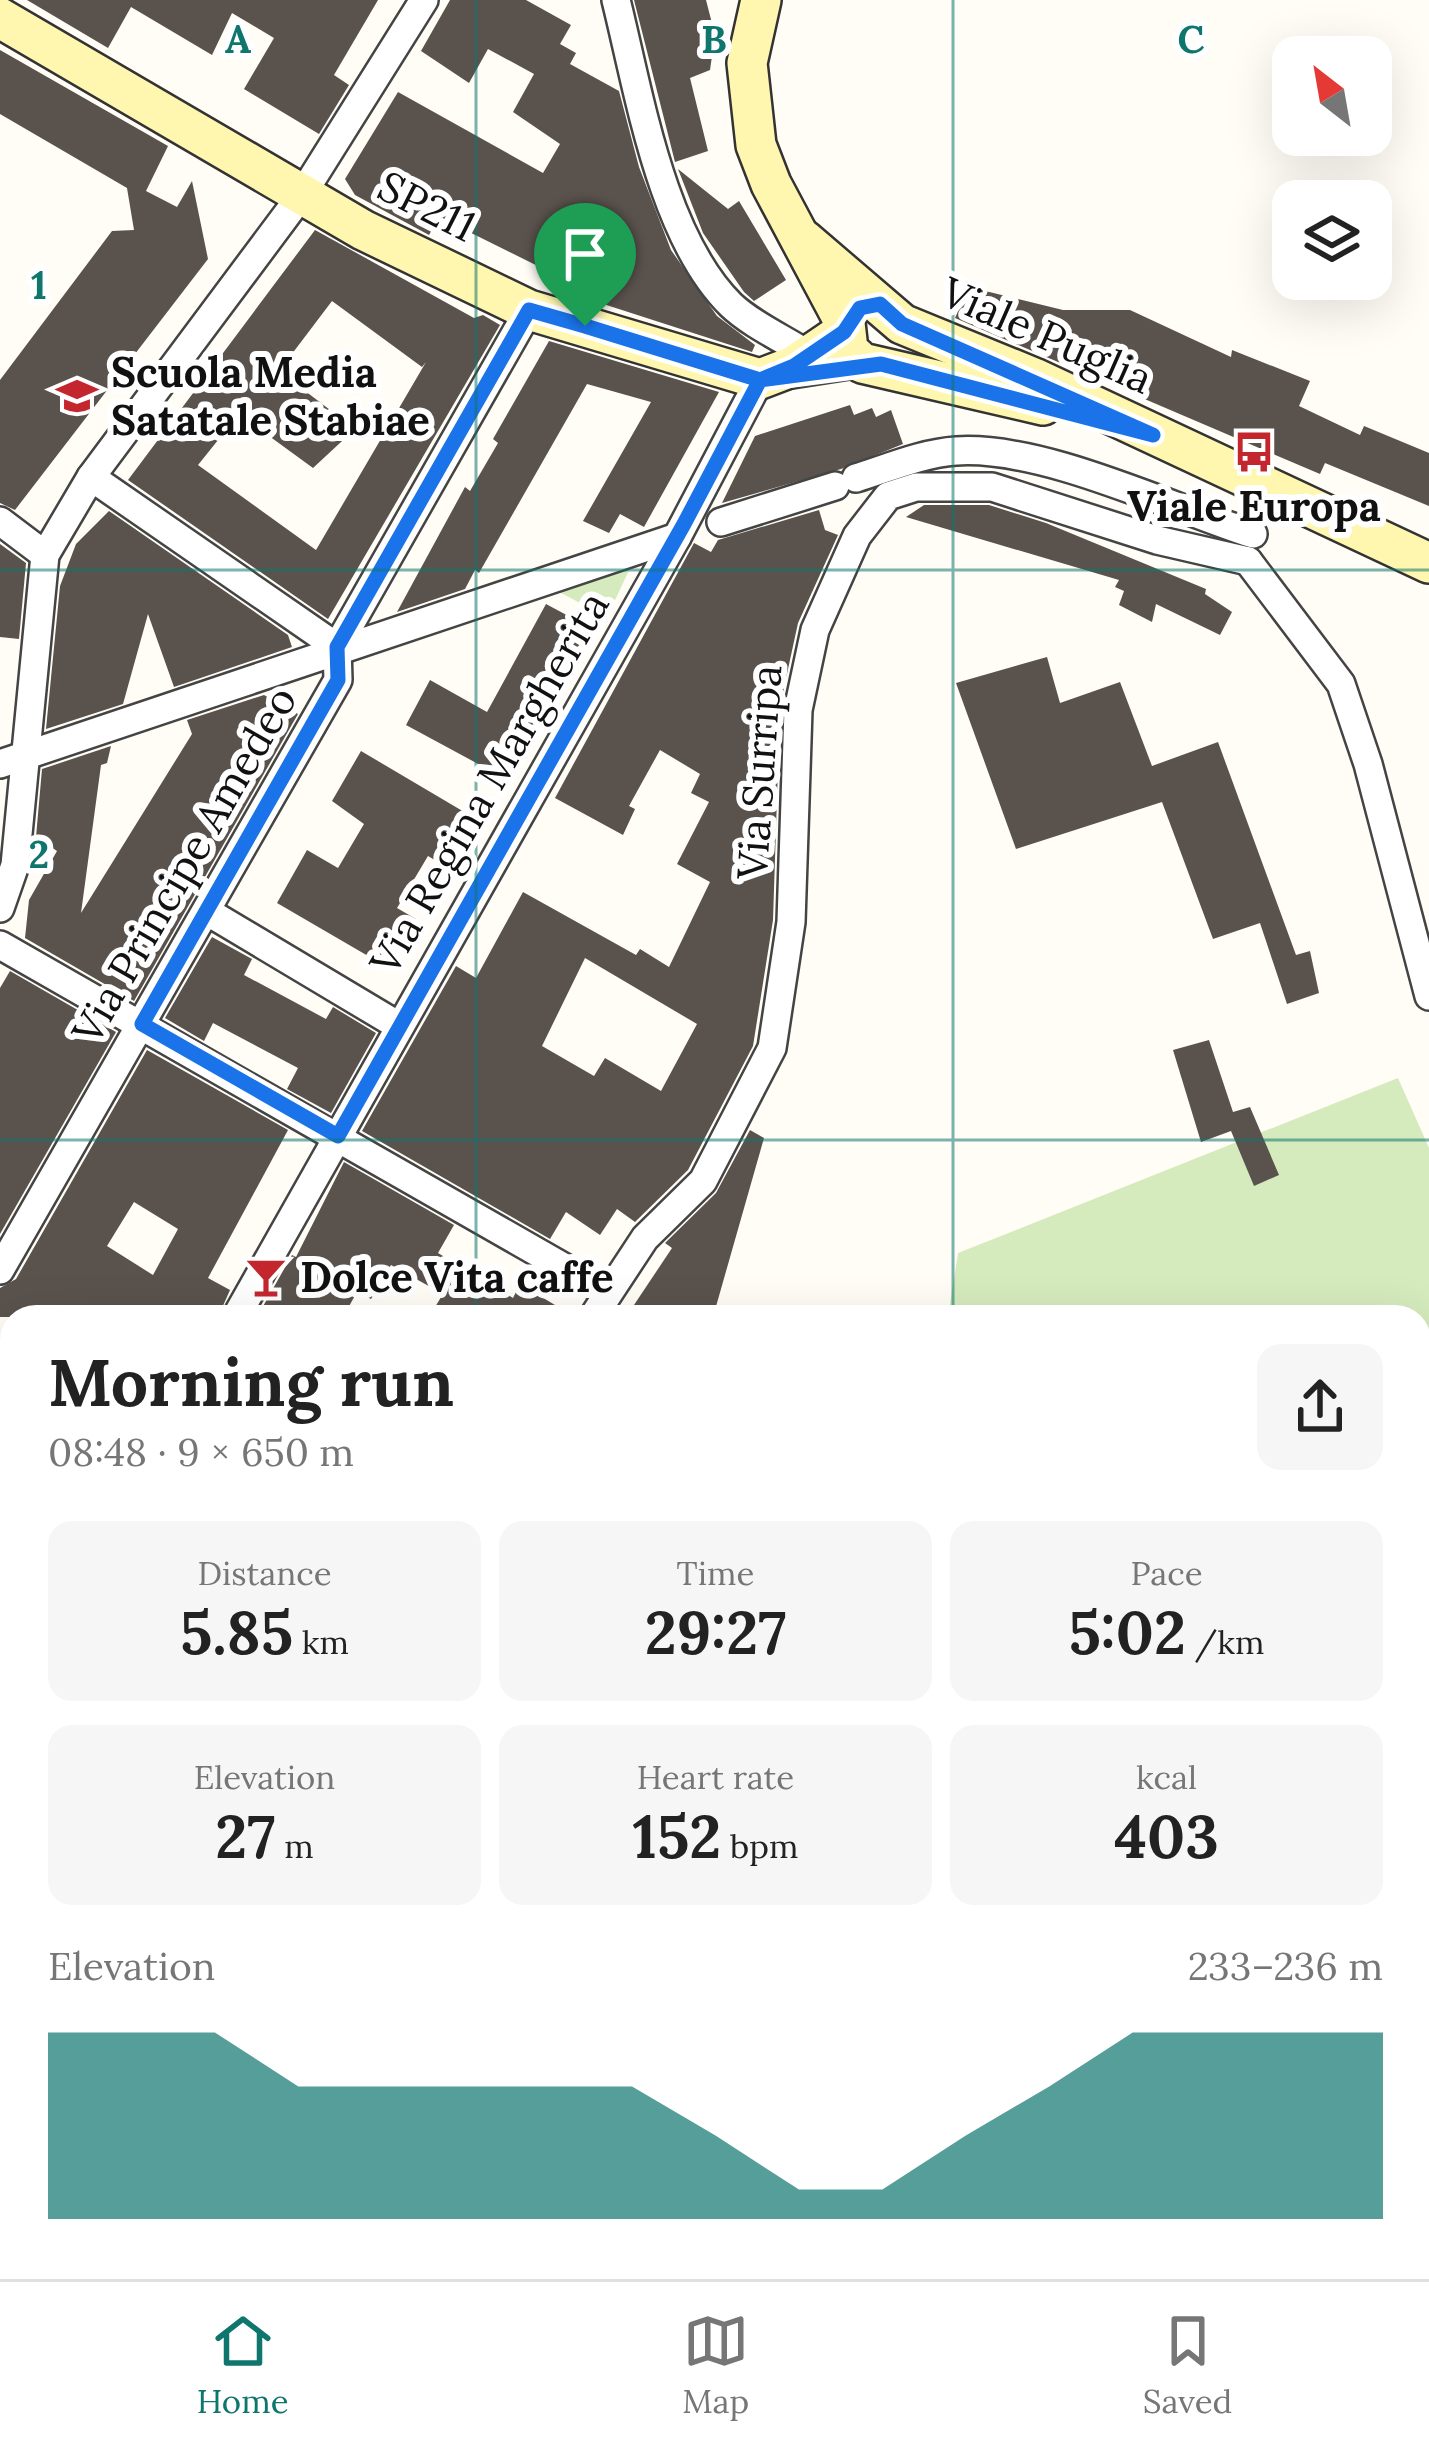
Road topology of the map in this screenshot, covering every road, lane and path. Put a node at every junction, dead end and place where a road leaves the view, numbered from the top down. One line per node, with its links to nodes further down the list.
1 (424, 0): 5 (street)
2 (616, 0): 8 (street)
3 (761, 0): 7 (street)
4 (0, 18): 5 (street, SP211)
5 (303, 194): 6 (street, SP211); 10 (street)
6 (529, 310): 9 (street, SP211); 20 (street, Via Principe Amedeo)
7 (869, 335): 8 (street); 9 (street); 12 (street, Viale Puglia)
8 (810, 356): 9 (street)
9 (760, 380): 16 (street, Via Regina Margherita)
10 (92, 477): 18 (street); 20 (street)
11 (840, 484): 13 (street); 15 (street); 17 (street)
12 (1272, 488): 17 (street); 19 (street, Viale Puglia)
13 (872, 516): 17 (street, Via Surripa); 30 (street, Via Surripa)
14 (0, 521): 18 (street)
15 (721, 522)
16 (677, 537): 20 (street); 27 (street, Via Regina Margherita)
17 (1250, 547): 25 (street)
18 (45, 555): 21 (street)
19 (1429, 563)
20 (337, 647): 21 (street); 23 (street, Via Principe Amedeo)
21 (13, 759): 22 (street)
22 (0, 908)
23 (208, 912): 26 (street, Via Principe Amedeo); 27 (street)
24 (0, 945): 26 (street)
25 (1429, 996)
26 (142, 1024): 28 (street); 29 (street, Via Principe Amedeo)
27 (400, 1025): 28 (street, Via Regina Margherita)
28 (338, 1136): 30 (street); 31 (street, Via Regina Margherita)
29 (0, 1270)
30 (600, 1304)
31 (243, 1305)

